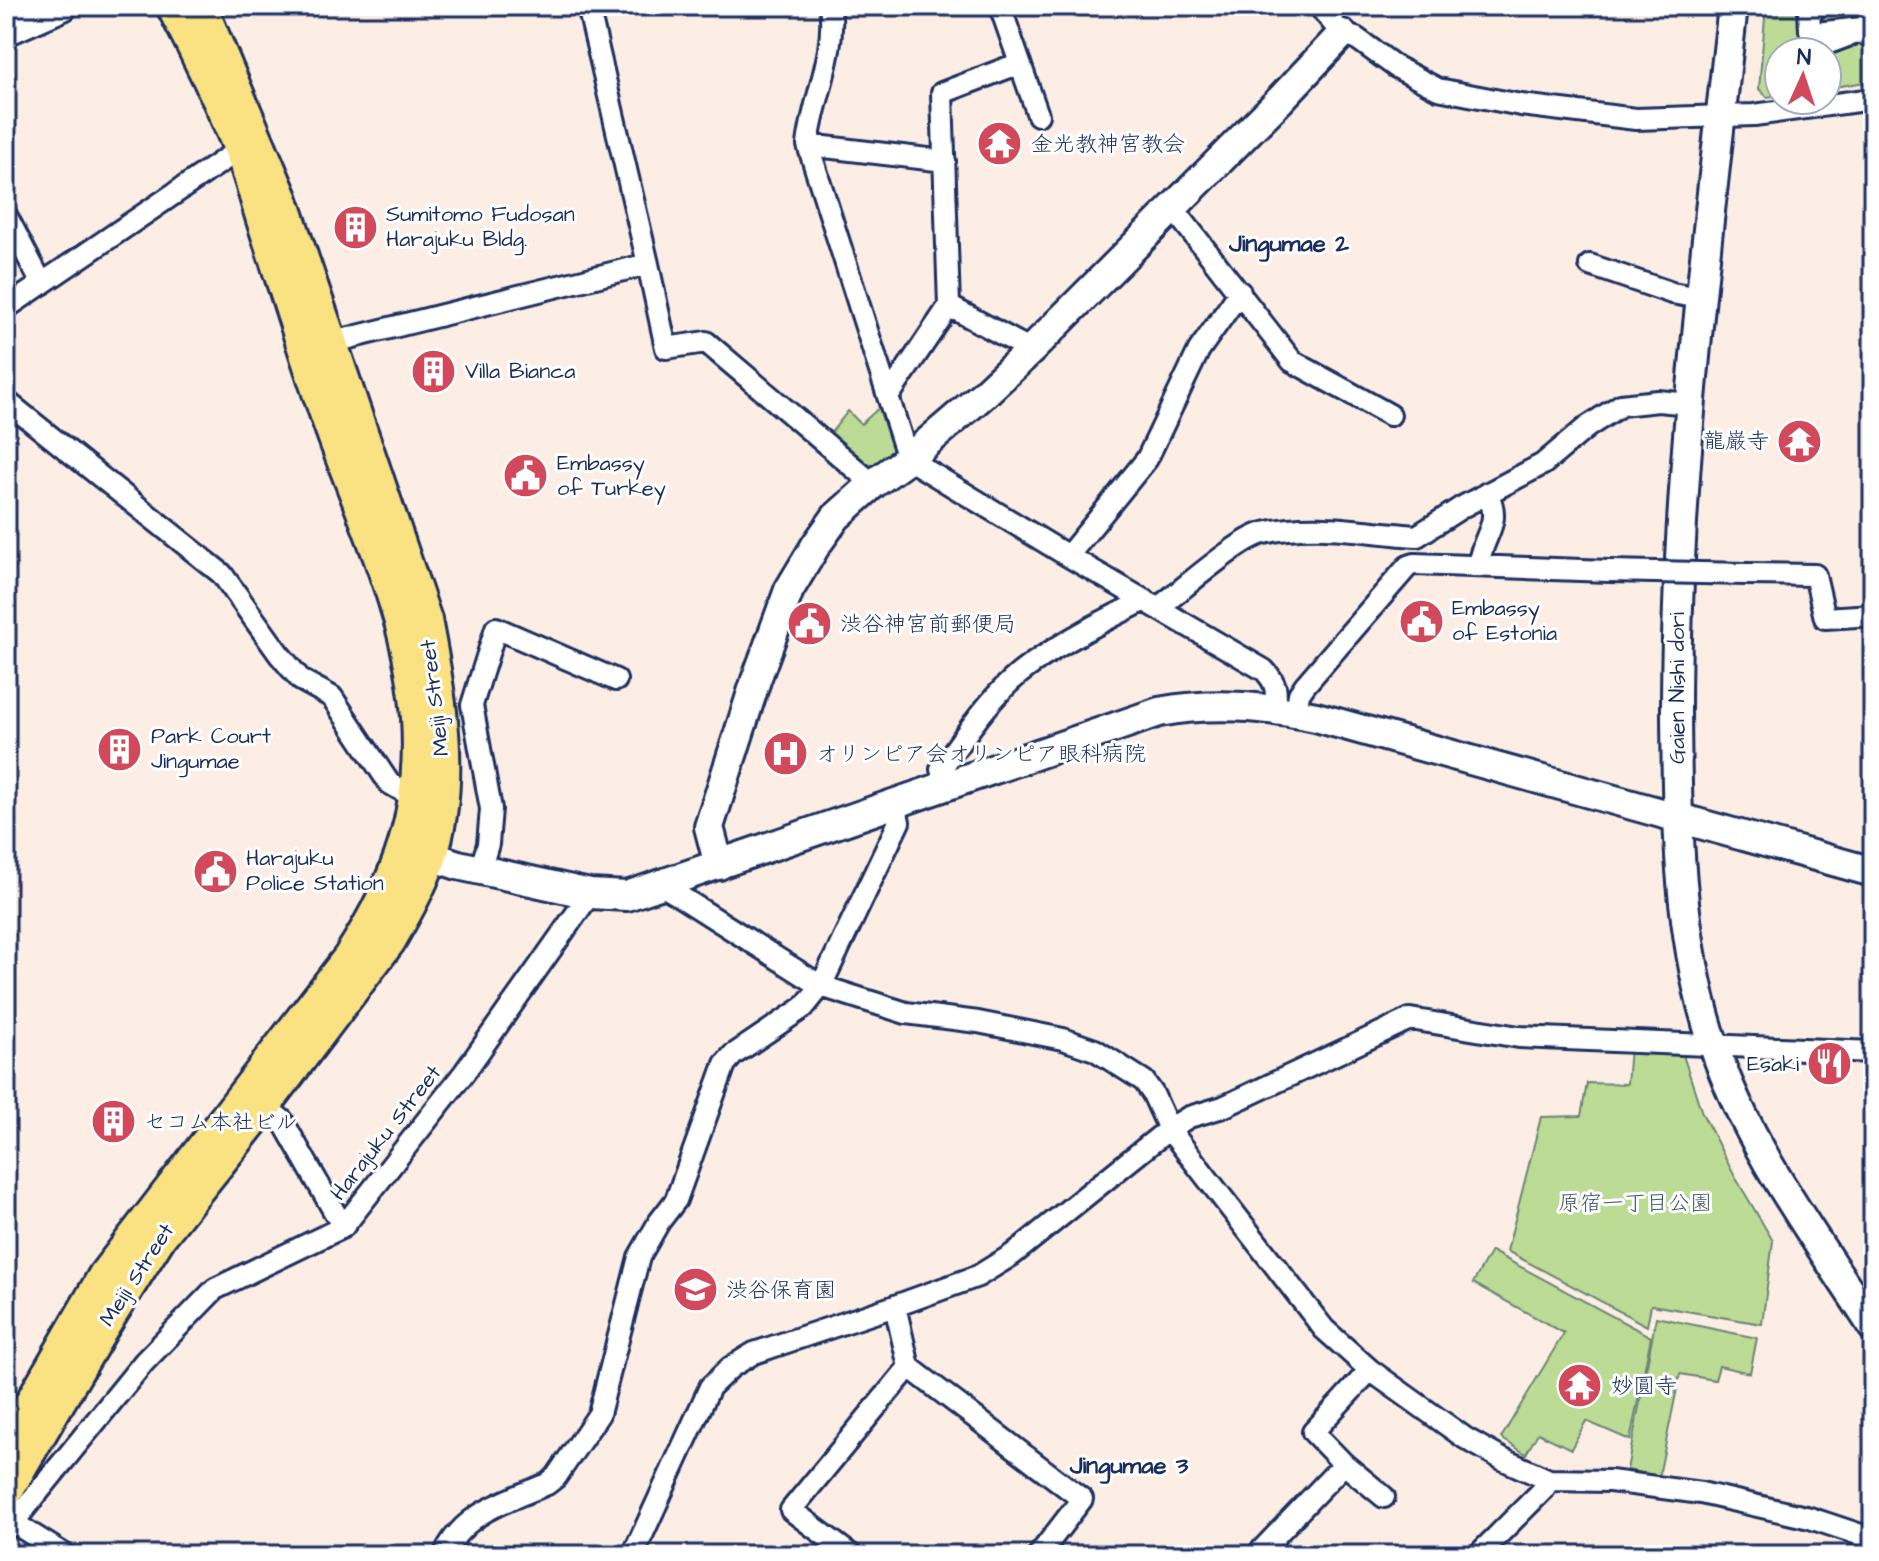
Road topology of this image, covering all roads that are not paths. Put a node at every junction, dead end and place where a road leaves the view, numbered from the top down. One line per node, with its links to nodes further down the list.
1 (63, 6): 12 (street)
2 (173, 6): 20 (main road, Meiji Street)
3 (200, 6): 31 (main road, Meiji Street)
4 (588, 6): 24 (street)
5 (830, 6): 19 (street)
6 (1000, 6): 15 (street)
7 (1319, 6): 13 (street)
8 (1733, 6): 17 (street, Gaien Nishi dori)
9 (1815, 6): 11 (street)
10 (1870, 6): 11 (street)
11 (1870, 28): 14 (street)
12 (6, 31)
13 (1342, 34): 17 (street); 22 (street)
14 (1843, 38)
15 (1020, 63): 18 (street); 21 (street)
16 (1873, 99): 17 (street)
17 (1721, 114): 28 (street, Gaien Nishi dori)
18 (1038, 115)
19 (808, 145): 21 (street); 33 (street)
20 (240, 149): 26 (street); 31 (main road, Meiji Street)
21 (945, 161): 29 (street)
22 (1173, 208): 27 (street); 32 (street)
23 (6, 215): 26 (street)
24 (648, 264): 31 (street); 38 (street)
25 (1590, 265): 28 (street)
26 (42, 284): 30 (street)
27 (1240, 292): 36 (street); 40 (street)
28 (1699, 298): 35 (street, Gaien Nishi dori)
29 (949, 306): 32 (street); 33 (street)
30 (6, 308)
31 (318, 346): 47 (main road, Meiji Street); 50 (main road, Meiji Street)
32 (1031, 350): 37 (street)
33 (888, 397): 37 (street)
34 (6, 401): 47 (street)
35 (1690, 404): 39 (street); 49 (street, Gaien Nishi dori)
36 (1390, 415)
37 (908, 459): 38 (street); 40 (street)
38 (873, 484): 51 (street)
39 (1487, 493): 41 (street); 42 (street)
40 (1068, 556): 42 (street)
41 (1479, 566): 43 (street, bridge); 45 (street)
42 (1152, 604): 45 (street); 46 (street)
43 (1873, 615)
44 (616, 680): 52 (street)
45 (1286, 711): 46 (street); 49 (street)
46 (945, 785): 48 (street)
47 (415, 798): 50 (main road, Meiji Street)
48 (895, 804): 51 (street); 56 (street)
49 (1679, 819): 53 (street); 57 (street, Gaien Nishi dori)
50 (418, 852): 52 (street); 59 (main road, Meiji Street); 66 (main road, Meiji Street)
51 (719, 865): 54 (street)
52 (480, 871): 55 (street)
53 (1873, 872)
54 (662, 885): 55 (street); 56 (street)
55 (590, 894): 61 (street, Harajuku Street)
56 (821, 986): 60 (street); 74 (street)
57 (1714, 1045): 58 (street); 60 (street); 63 (street, Gaien Nishi dori)
58 (1873, 1052)
59 (264, 1106): 61 (street); 69 (main road, Meiji Street)
60 (1169, 1129): 62 (street); 65 (street)
61 (343, 1227): 71 (street, Harajuku Street)
62 (895, 1306): 64 (street); 75 (street)
63 (1873, 1327)
64 (909, 1367): 76 (street); 77 (street)
65 (1370, 1370): 67 (street); 68 (street)
66 (6, 1447)
67 (1344, 1464): 70 (street); 78 (street)
68 (1549, 1480): 72 (street); 79 (street)
69 (6, 1491)
70 (1384, 1497)
71 (10, 1521): 73 (street)
72 (1873, 1539)
73 (65, 1555)
74 (444, 1555)
75 (633, 1555)
76 (851, 1555)
77 (1039, 1555)
78 (1257, 1555)
79 (1478, 1555)

